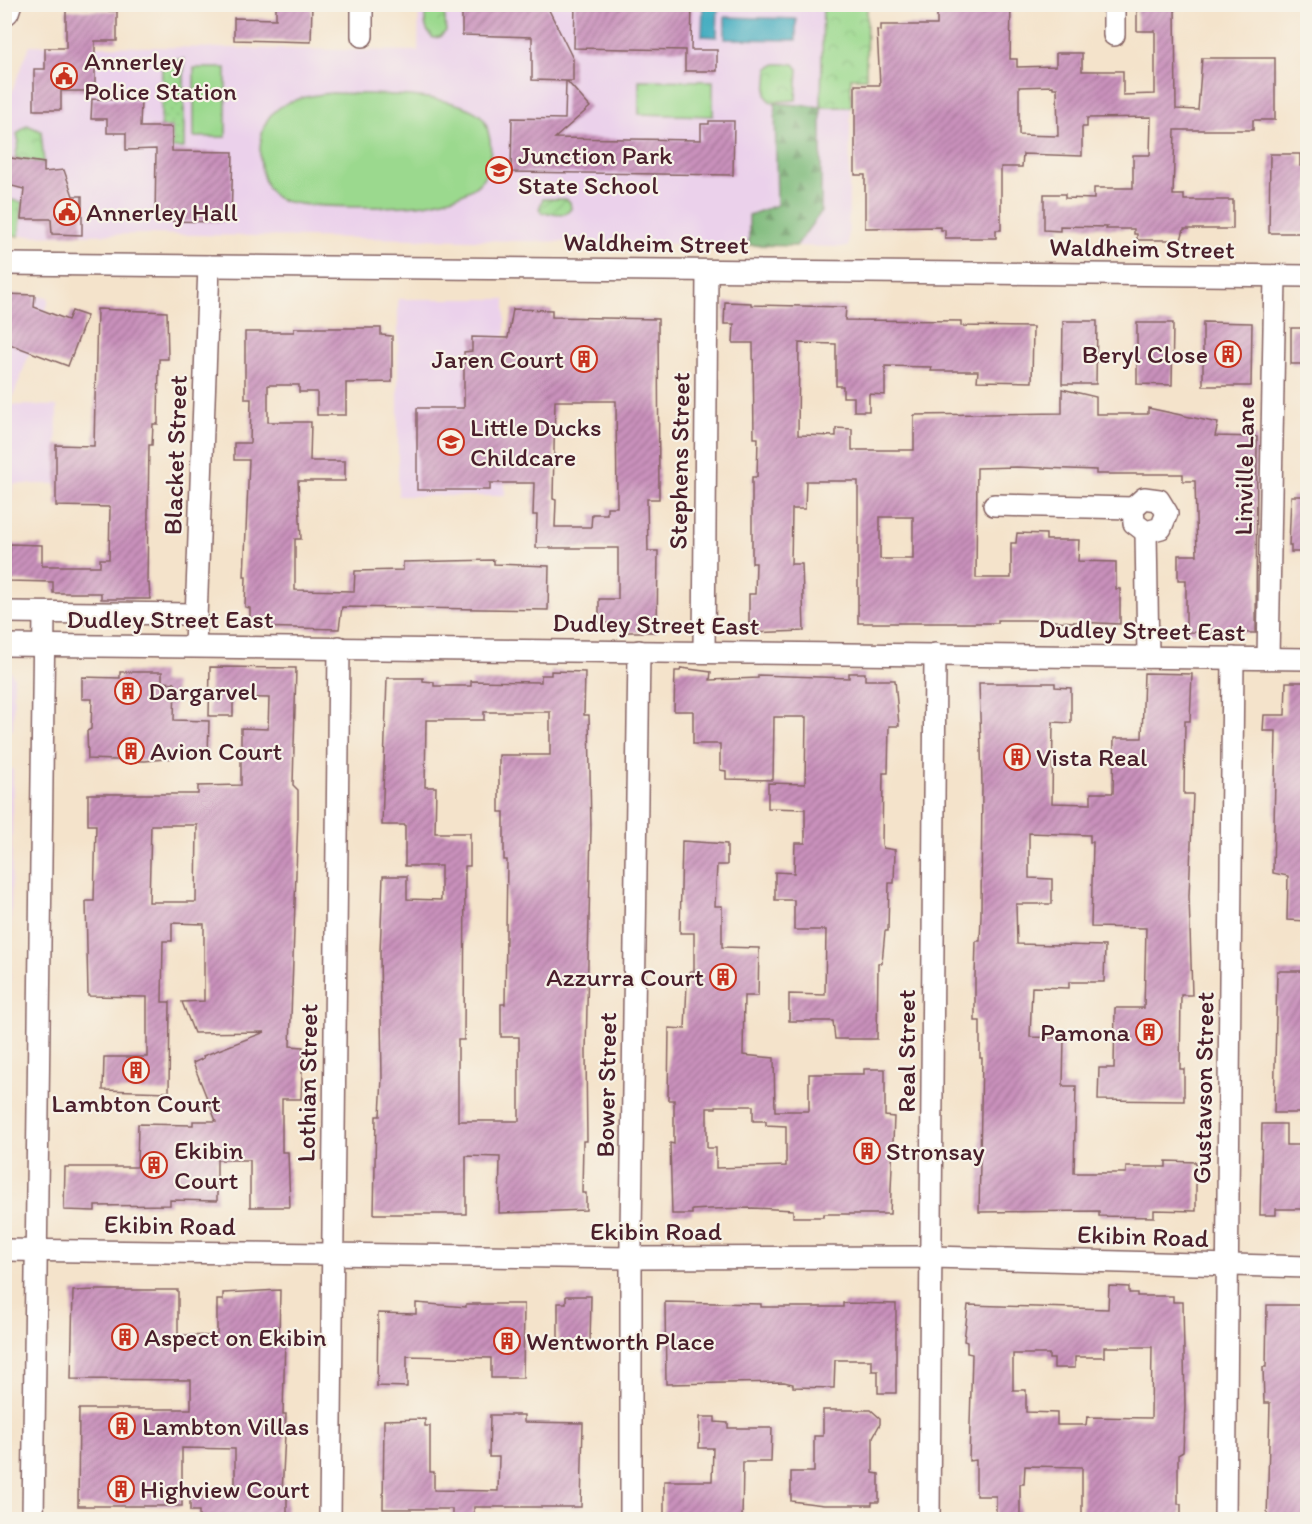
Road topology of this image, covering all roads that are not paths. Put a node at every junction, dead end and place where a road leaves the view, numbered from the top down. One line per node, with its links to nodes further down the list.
1 (6, 4): 4 (highway)
2 (362, 4): 6 (street)
3 (1114, 4): 5 (street)
4 (4, 10)
5 (1113, 34)
6 (362, 36)
7 (4, 264): 8 (street, Waldheim Street)
8 (209, 266): 9 (street, Waldheim Street); 17 (street, Blacket Street)
9 (707, 271): 10 (street, Waldheim Street); 23 (street, Stephens Street)
10 (1275, 276): 11 (street, Waldheim Street); 27 (street, Linville Lane)
11 (1308, 276)
12 (994, 505): 13 (street)
13 (1133, 508): 14 (street); 14 (street)
14 (1146, 532): 25 (street)
15 (4, 612): 16 (street, Dudley Street East)
16 (44, 613): 17 (street, Dudley Street East); 19 (street)
17 (195, 614): 20 (street, Blacket Street)
18 (4, 645): 19 (street, Dudley Street East)
19 (44, 645): 20 (street, Dudley Street East); 30 (street)
20 (195, 646): 21 (street, Dudley Street East)
21 (339, 648): 22 (street, Dudley Street East); 31 (street, Lothian Street)
22 (639, 651): 23 (street, Dudley Street East); 33 (street, Bower Street)
23 (704, 651): 24 (street, Dudley Street East)
24 (935, 654): 25 (street, Dudley Street East); 32 (street, Real Street)
25 (1148, 657): 26 (street, Dudley Street East)
26 (1233, 658): 27 (street, Dudley Street East); 34 (street, Gustavson Street)
27 (1268, 658): 28 (street, Dudley Street East)
28 (1308, 658)
29 (4, 1250): 30 (street, Ekibin Road)
30 (37, 1251): 31 (street, Ekibin Road); 36 (street)
31 (332, 1254): 33 (street, Ekibin Road); 37 (street, Lothian Street)
32 (932, 1257): 33 (street, Ekibin Road); 34 (street, Ekibin Road); 39 (street, Real Street)
33 (631, 1258): 38 (street, Bower Street)
34 (1227, 1266): 35 (street, Ekibin Road); 40 (street, Gustavson Street)
35 (1308, 1267)
36 (33, 1520)
37 (330, 1520)
38 (631, 1520)
39 (929, 1520)
40 (1225, 1520)

